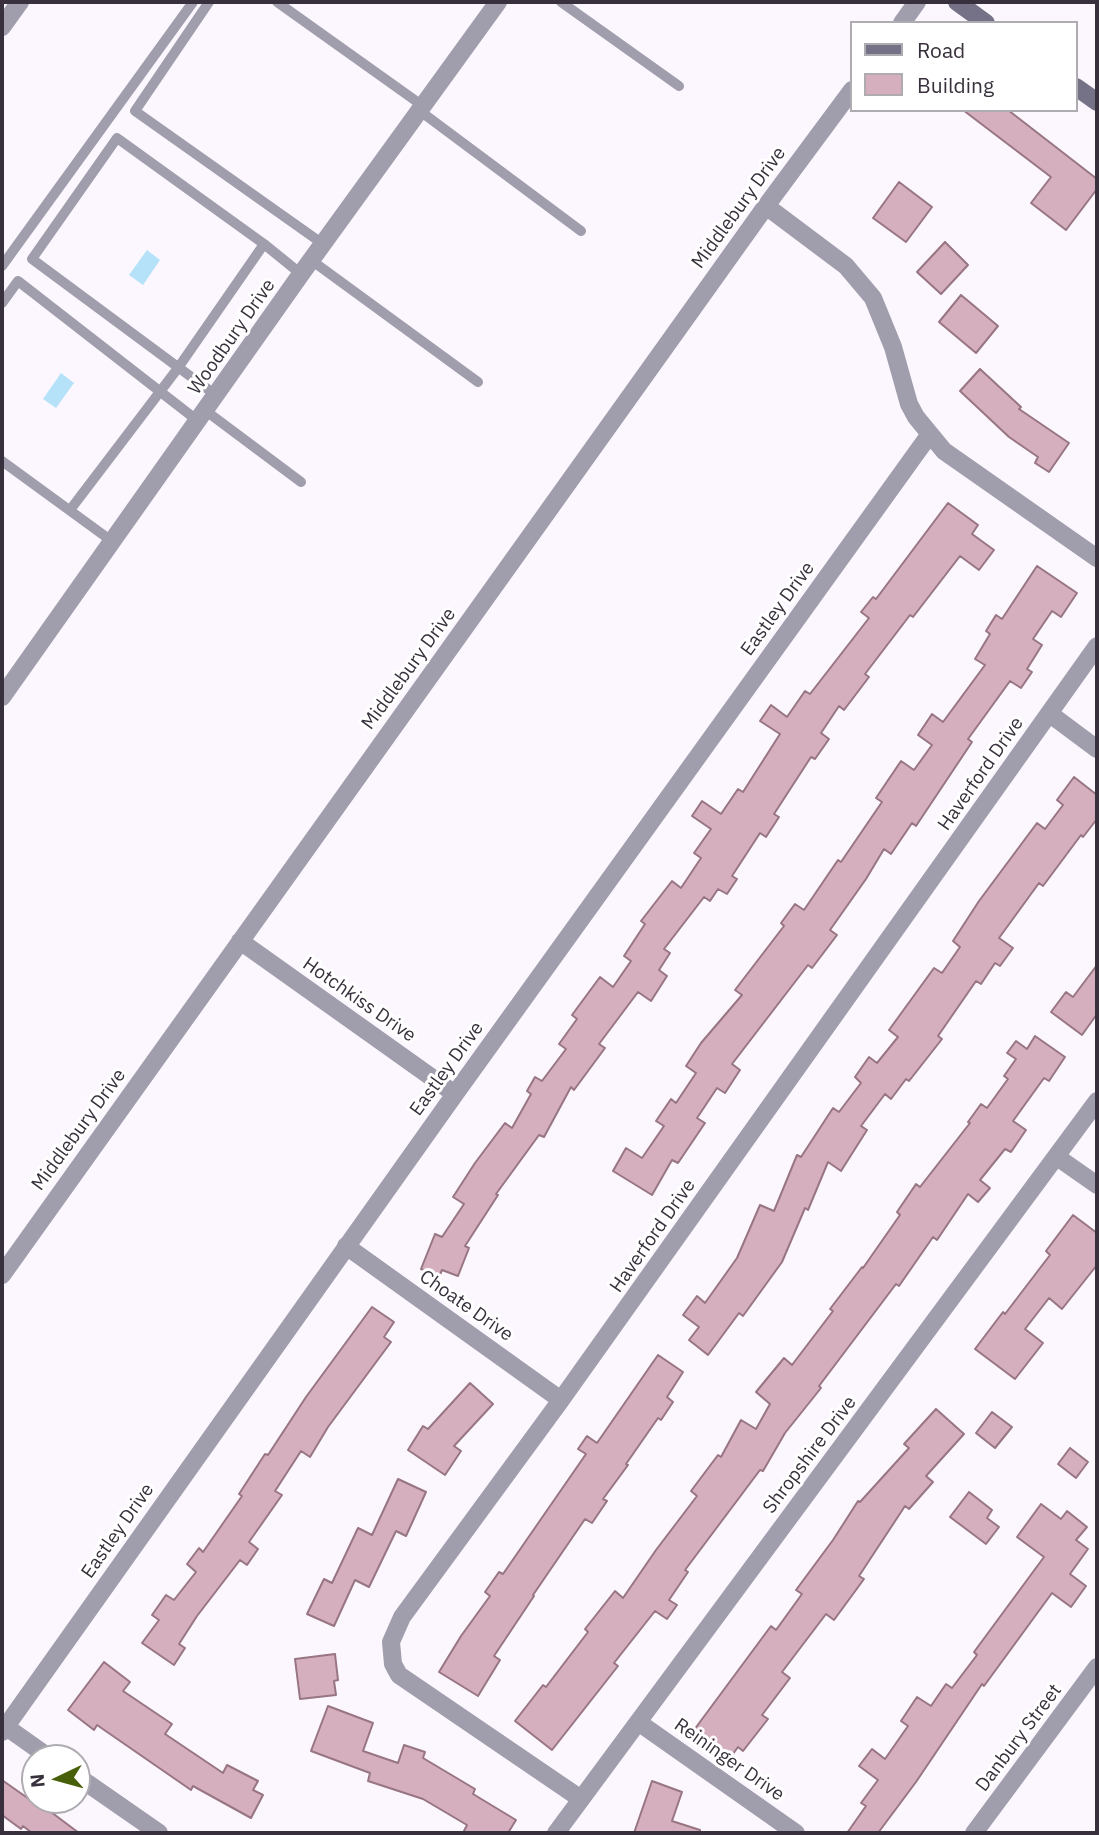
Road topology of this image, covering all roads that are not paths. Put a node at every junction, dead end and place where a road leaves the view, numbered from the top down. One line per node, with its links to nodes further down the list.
1 (20, 2): 11 (street)
2 (193, 2): 21 (lane)
3 (209, 2): 20 (lane)
4 (276, 2): 16 (lane)
5 (498, 2): 16 (street, Woodbury Drive)
6 (561, 2): 12 (lane)
7 (917, 2): 9 (street)
8 (957, 2): 10 (main road)
9 (903, 21)
10 (983, 21)
11 (2, 27)
12 (679, 86)
13 (1078, 88): 15 (main road)
14 (850, 93): 17 (street, Middlebury Drive)
15 (1097, 102)
16 (422, 109): 18 (lane); 20 (street, Woodbury Drive)
17 (766, 206): 29 (street); 39 (street, Middlebury Drive)
18 (581, 231)
19 (264, 244): 22 (lane); 24 (lane); 24 (lane)
20 (323, 244): 22 (street, Woodbury Drive)
21 (2, 265)
22 (306, 267): 25 (lane); 27 (street, Woodbury Drive)
23 (2, 303): 26 (lane)
24 (178, 368): 26 (lane); 27 (lane)
25 (478, 382)
26 (161, 391): 28 (lane); 32 (lane)
27 (216, 396): 28 (street, Woodbury Drive)
28 (202, 416): 31 (lane); 33 (street, Woodbury Drive)
29 (930, 434): 34 (street); 40 (street, Eastley Drive)
30 (2, 461): 32 (lane)
31 (300, 482)
32 (69, 510): 33 (lane)
33 (113, 542): 36 (street, Woodbury Drive)
34 (1097, 558)
35 (1097, 646): 37 (street, Haverford Drive)
36 (2, 697)
37 (1050, 714): 38 (street); 46 (street, Haverford Drive)
38 (1097, 749)
39 (240, 941): 40 (street, Hotchkiss Drive); 45 (street, Middlebury Drive)
40 (454, 1094): 44 (street, Eastley Drive)
41 (1097, 1101): 42 (street, Shropshire Drive)
42 (1057, 1157): 43 (street); 48 (street, Shropshire Drive)
43 (1097, 1185)
44 (345, 1246): 46 (street, Choate Drive); 49 (street, Eastley Drive)
45 (2, 1275)
46 (562, 1400): 52 (street, Haverford Drive)
47 (1097, 1667): 56 (street, Danbury Street)
48 (638, 1722): 52 (street, Shropshire Drive); 55 (street, Reininger Drive)
49 (3, 1727): 50 (street)
50 (29, 1744)
51 (91, 1786): 53 (street)
52 (582, 1799): 54 (street, Shropshire Drive)
53 (159, 1833)
54 (556, 1833)
55 (796, 1833)
56 (974, 1833)

